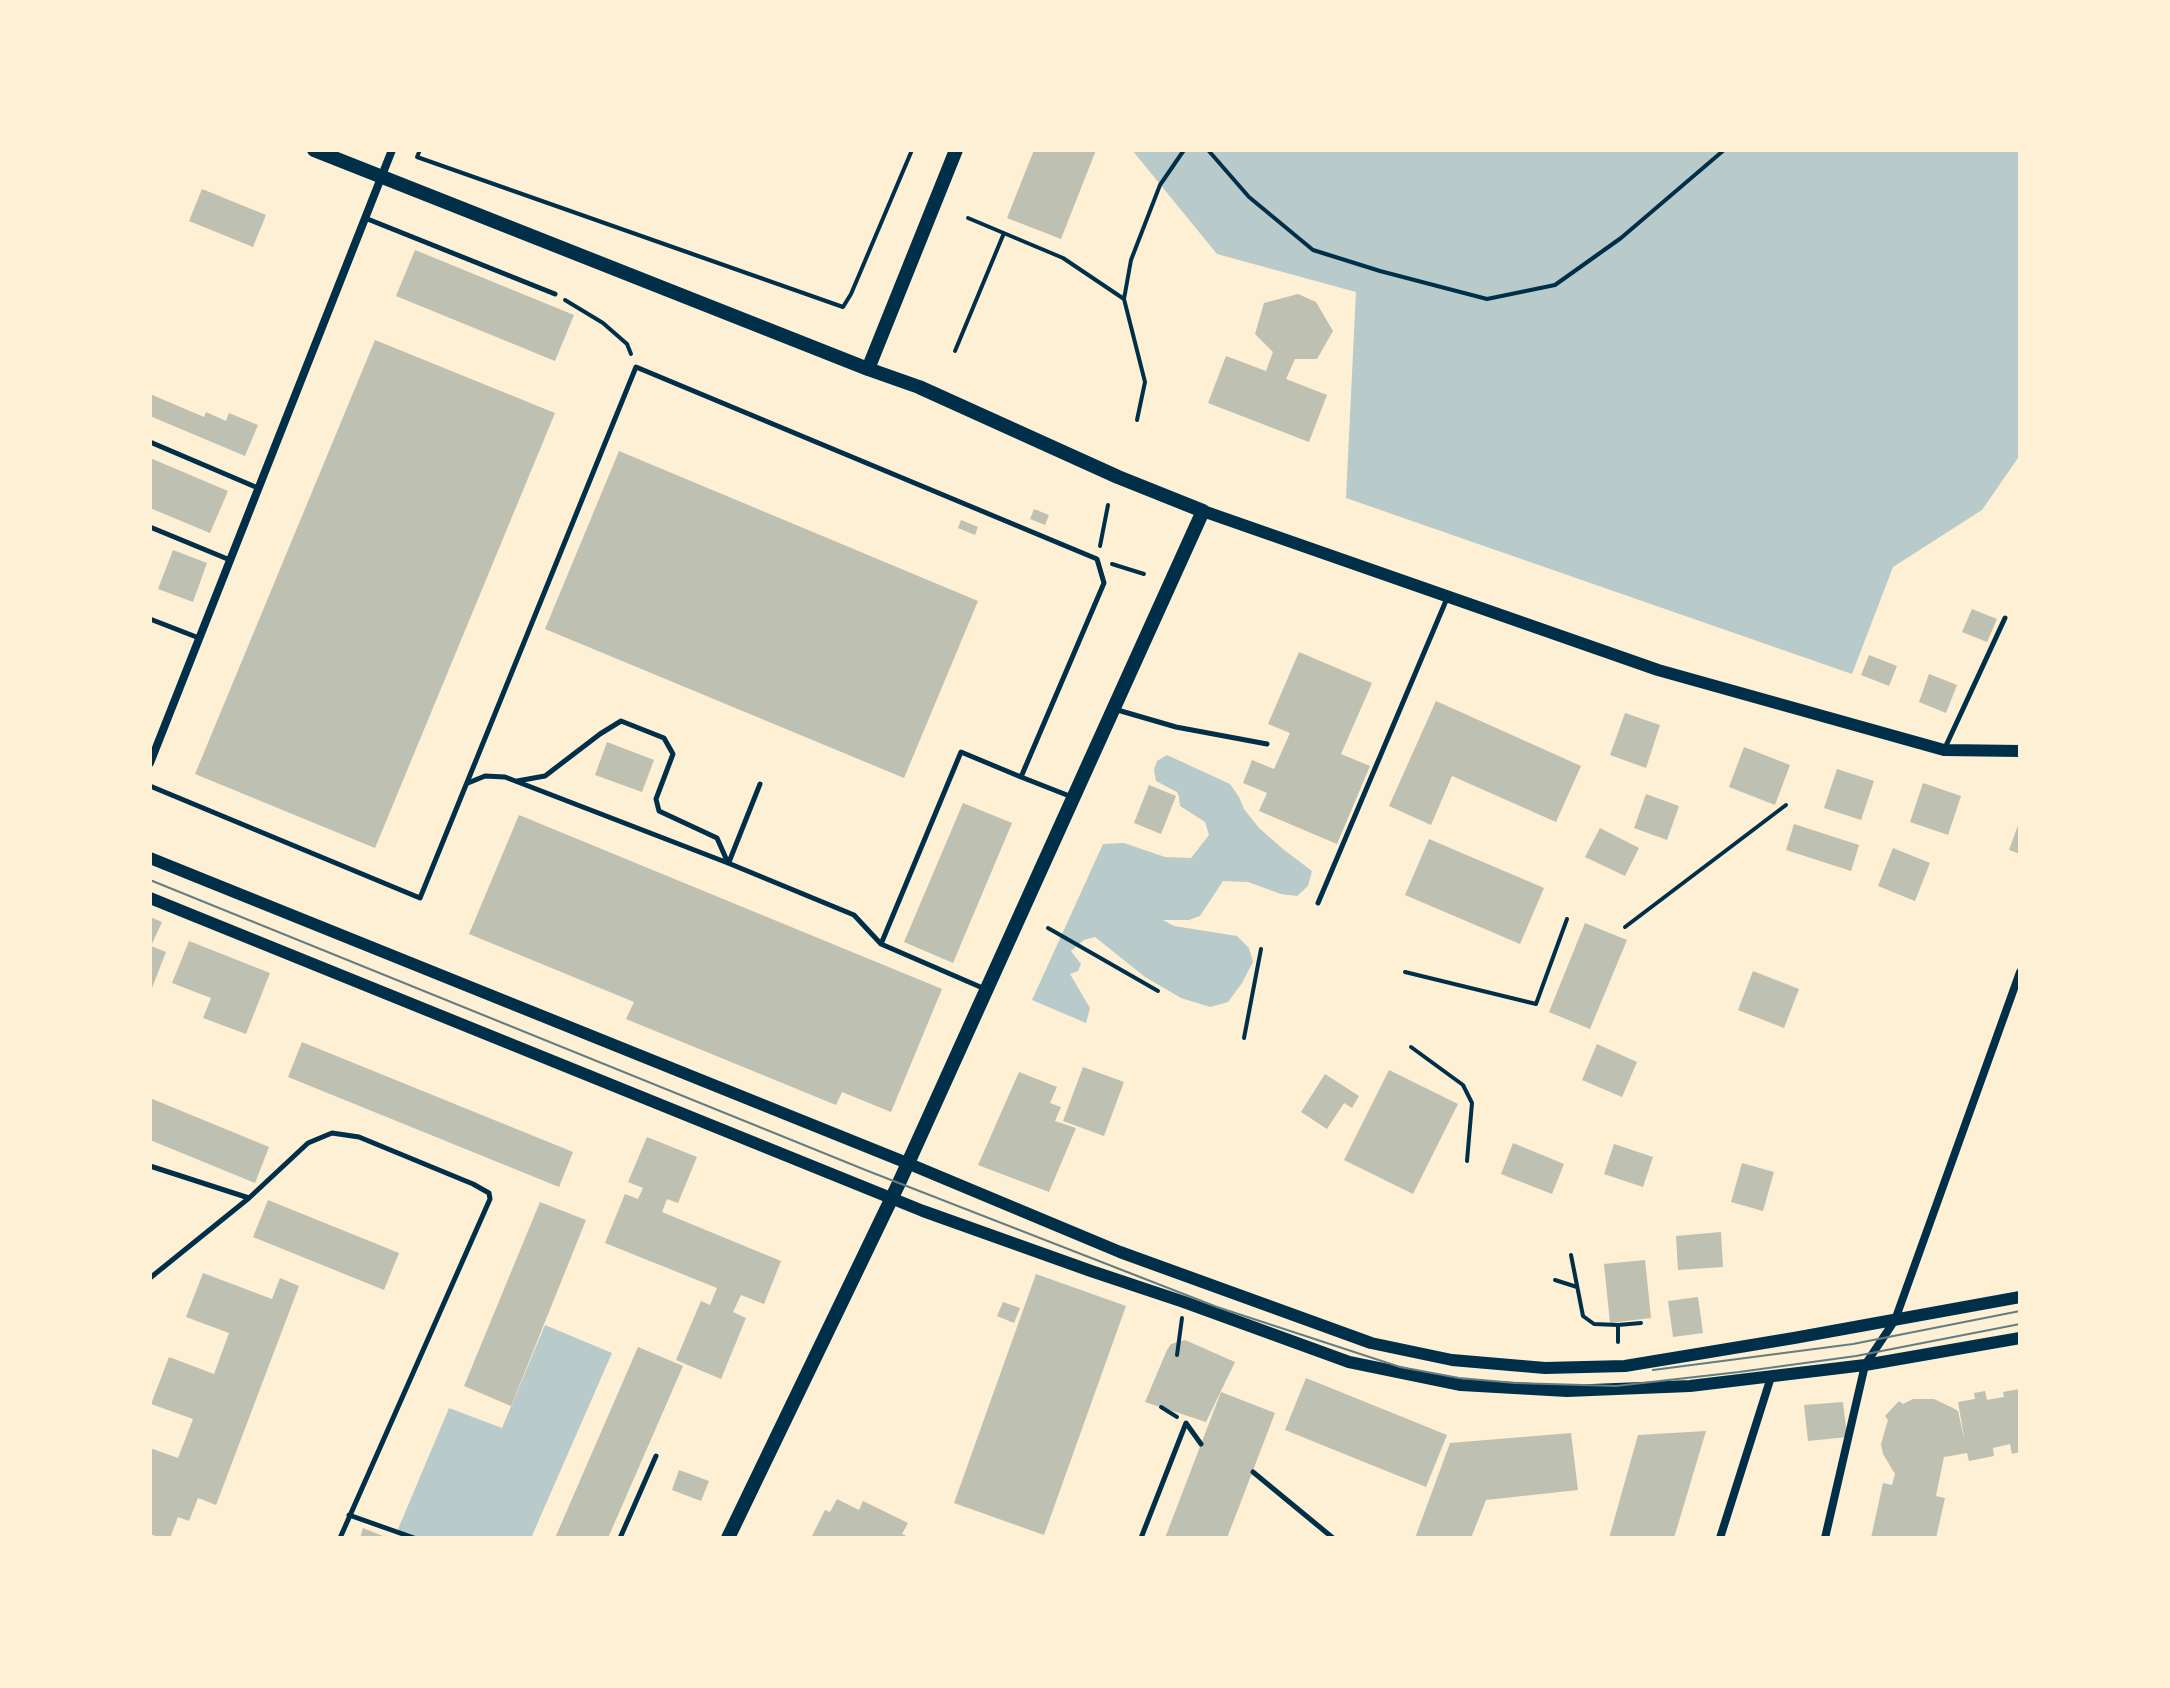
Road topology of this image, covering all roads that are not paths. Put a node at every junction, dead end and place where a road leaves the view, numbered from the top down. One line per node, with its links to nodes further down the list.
1 (314, 150): 4 (main road)
2 (392, 150): 4 (street)
3 (956, 150): 7 (main road)
4 (380, 177): 5 (street); 7 (main road)
5 (364, 217): 6 (lane); 9 (street)
6 (555, 294)
7 (868, 369): 10 (main road)
8 (150, 442): 9 (lane)
9 (258, 488): 12 (street)
10 (1203, 511): 13 (street); 17 (main road)
11 (150, 527): 12 (lane)
12 (230, 560): 16 (street)
13 (1448, 595): 19 (street); 31 (lane)
14 (2005, 618): 19 (lane)
15 (150, 619): 16 (lane)
16 (199, 638): 21 (street)
17 (1114, 709): 18 (lane); 27 (main road)
18 (1267, 744)
19 (1944, 750): 20 (street)
20 (2020, 751)
21 (150, 763)
22 (1021, 777): 24 (lane); 27 (lane); 32 (lane)
23 (516, 782): 24 (lane); 29 (lane); 29 (lane)
24 (467, 783): 26 (lane)
25 (760, 784): 29 (lane)
26 (150, 786)
27 (1073, 798): 34 (main road)
28 (150, 858): 36 (street)
29 (728, 863): 32 (lane)
30 (150, 898): 39 (street)
31 (1318, 903)
32 (881, 944): 34 (lane)
33 (2020, 972): 35 (street)
34 (986, 989): 36 (main road)
35 (2017, 989): 42 (street)
36 (907, 1163): 39 (main road); 42 (street)
37 (150, 1166): 38 (lane)
38 (249, 1198): 40 (lane); 49 (lane)
39 (891, 1198): 45 (street); 53 (main road)
40 (150, 1278)
41 (2020, 1297): 42 (street)
42 (1895, 1320): 44 (street)
43 (2020, 1338): 44 (street)
44 (1865, 1365): 45 (street); 57 (street)
45 (1771, 1377): 56 (street)
46 (1201, 1444): 54 (lane)
47 (656, 1456): 52 (lane)
48 (1253, 1472): 55 (lane)
49 (349, 1515): 50 (lane); 51 (lane)
50 (340, 1538)
51 (414, 1538)
52 (620, 1538)
53 (728, 1538)
54 (1141, 1538)
55 (1333, 1538)
56 (1720, 1538)
57 (1825, 1538)

